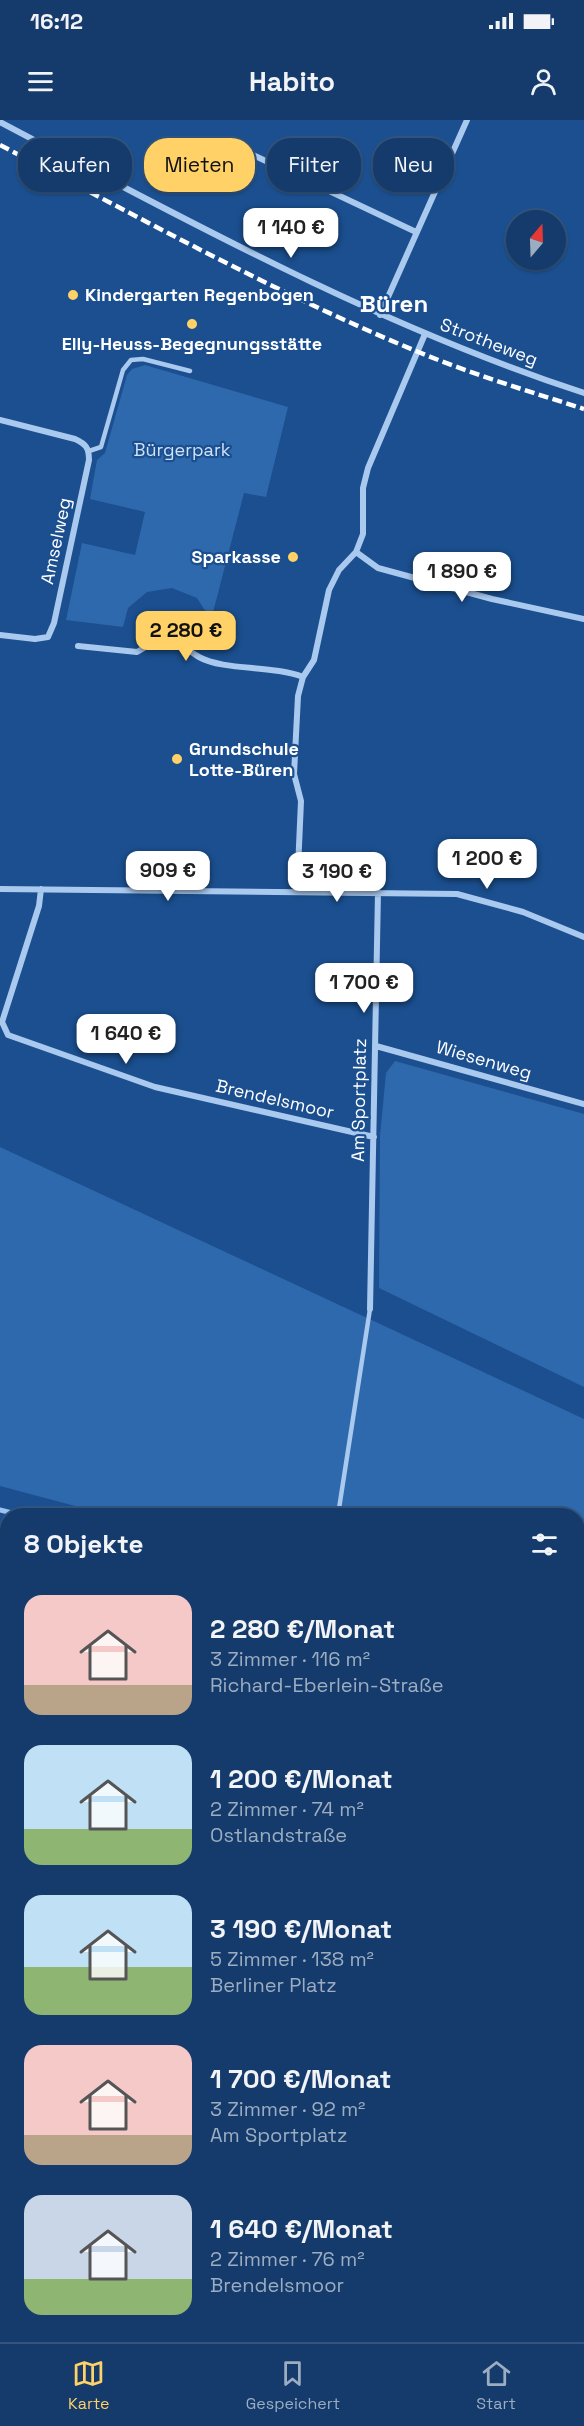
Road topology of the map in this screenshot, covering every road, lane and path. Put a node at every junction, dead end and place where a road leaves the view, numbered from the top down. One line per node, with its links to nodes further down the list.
1 (467, 120): 4 (street)
2 (0, 122): 5 (street, Strotheweg)
3 (255, 156): 4 (street)
4 (416, 232): 5 (street)
5 (380, 315): 6 (street, Strotheweg)
6 (425, 334): 8 (street, Strotheweg); 11 (street)
7 (190, 371): 10 (lane)
8 (584, 393)
9 (0, 420): 10 (street)
10 (89, 451): 13 (street, Amselweg)
11 (356, 552): 12 (street); 15 (street)
12 (584, 619)
13 (0, 634)
14 (78, 646): 15 (street)
15 (303, 677): 18 (street)
16 (0, 889): 17 (street)
17 (41, 889): 18 (street); 23 (street, Brendelsmoor)
18 (297, 891): 19 (street)
19 (378, 892): 20 (street); 21 (street, Am Sportplatz)
20 (584, 937)
21 (376, 1046): 22 (street, Wiesenweg); 23 (street, Am Sportplatz)
22 (584, 1104)
23 (374, 1137): 24 (street, Am Sportplatz)
24 (370, 1309): 25 (lane)
25 (339, 1508)

